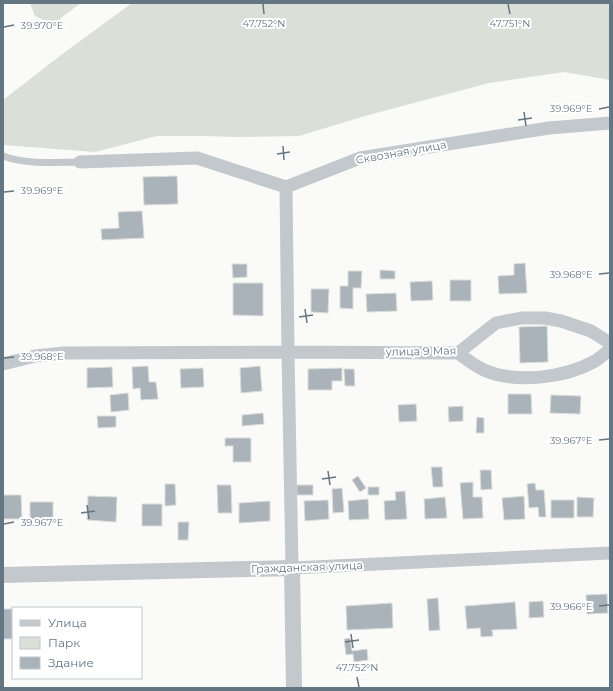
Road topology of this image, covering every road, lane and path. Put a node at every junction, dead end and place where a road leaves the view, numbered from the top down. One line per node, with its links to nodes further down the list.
1 (610, 123): 4 (street, Сквозная улица)
2 (3, 156): 3 (lane)
3 (80, 162): 4 (street)
4 (286, 187): 7 (street)
5 (610, 343): 8 (street, улица 9 Мая)
6 (610, 350): 8 (street)
7 (288, 352): 8 (street, улица 9 Мая); 9 (street, улица 9 Мая); 11 (street)
8 (458, 353)
9 (3, 364)
10 (610, 553): 11 (street, Гражданская улица)
11 (292, 568): 12 (street, Гражданская улица); 13 (street)
12 (3, 575)
13 (294, 688)

